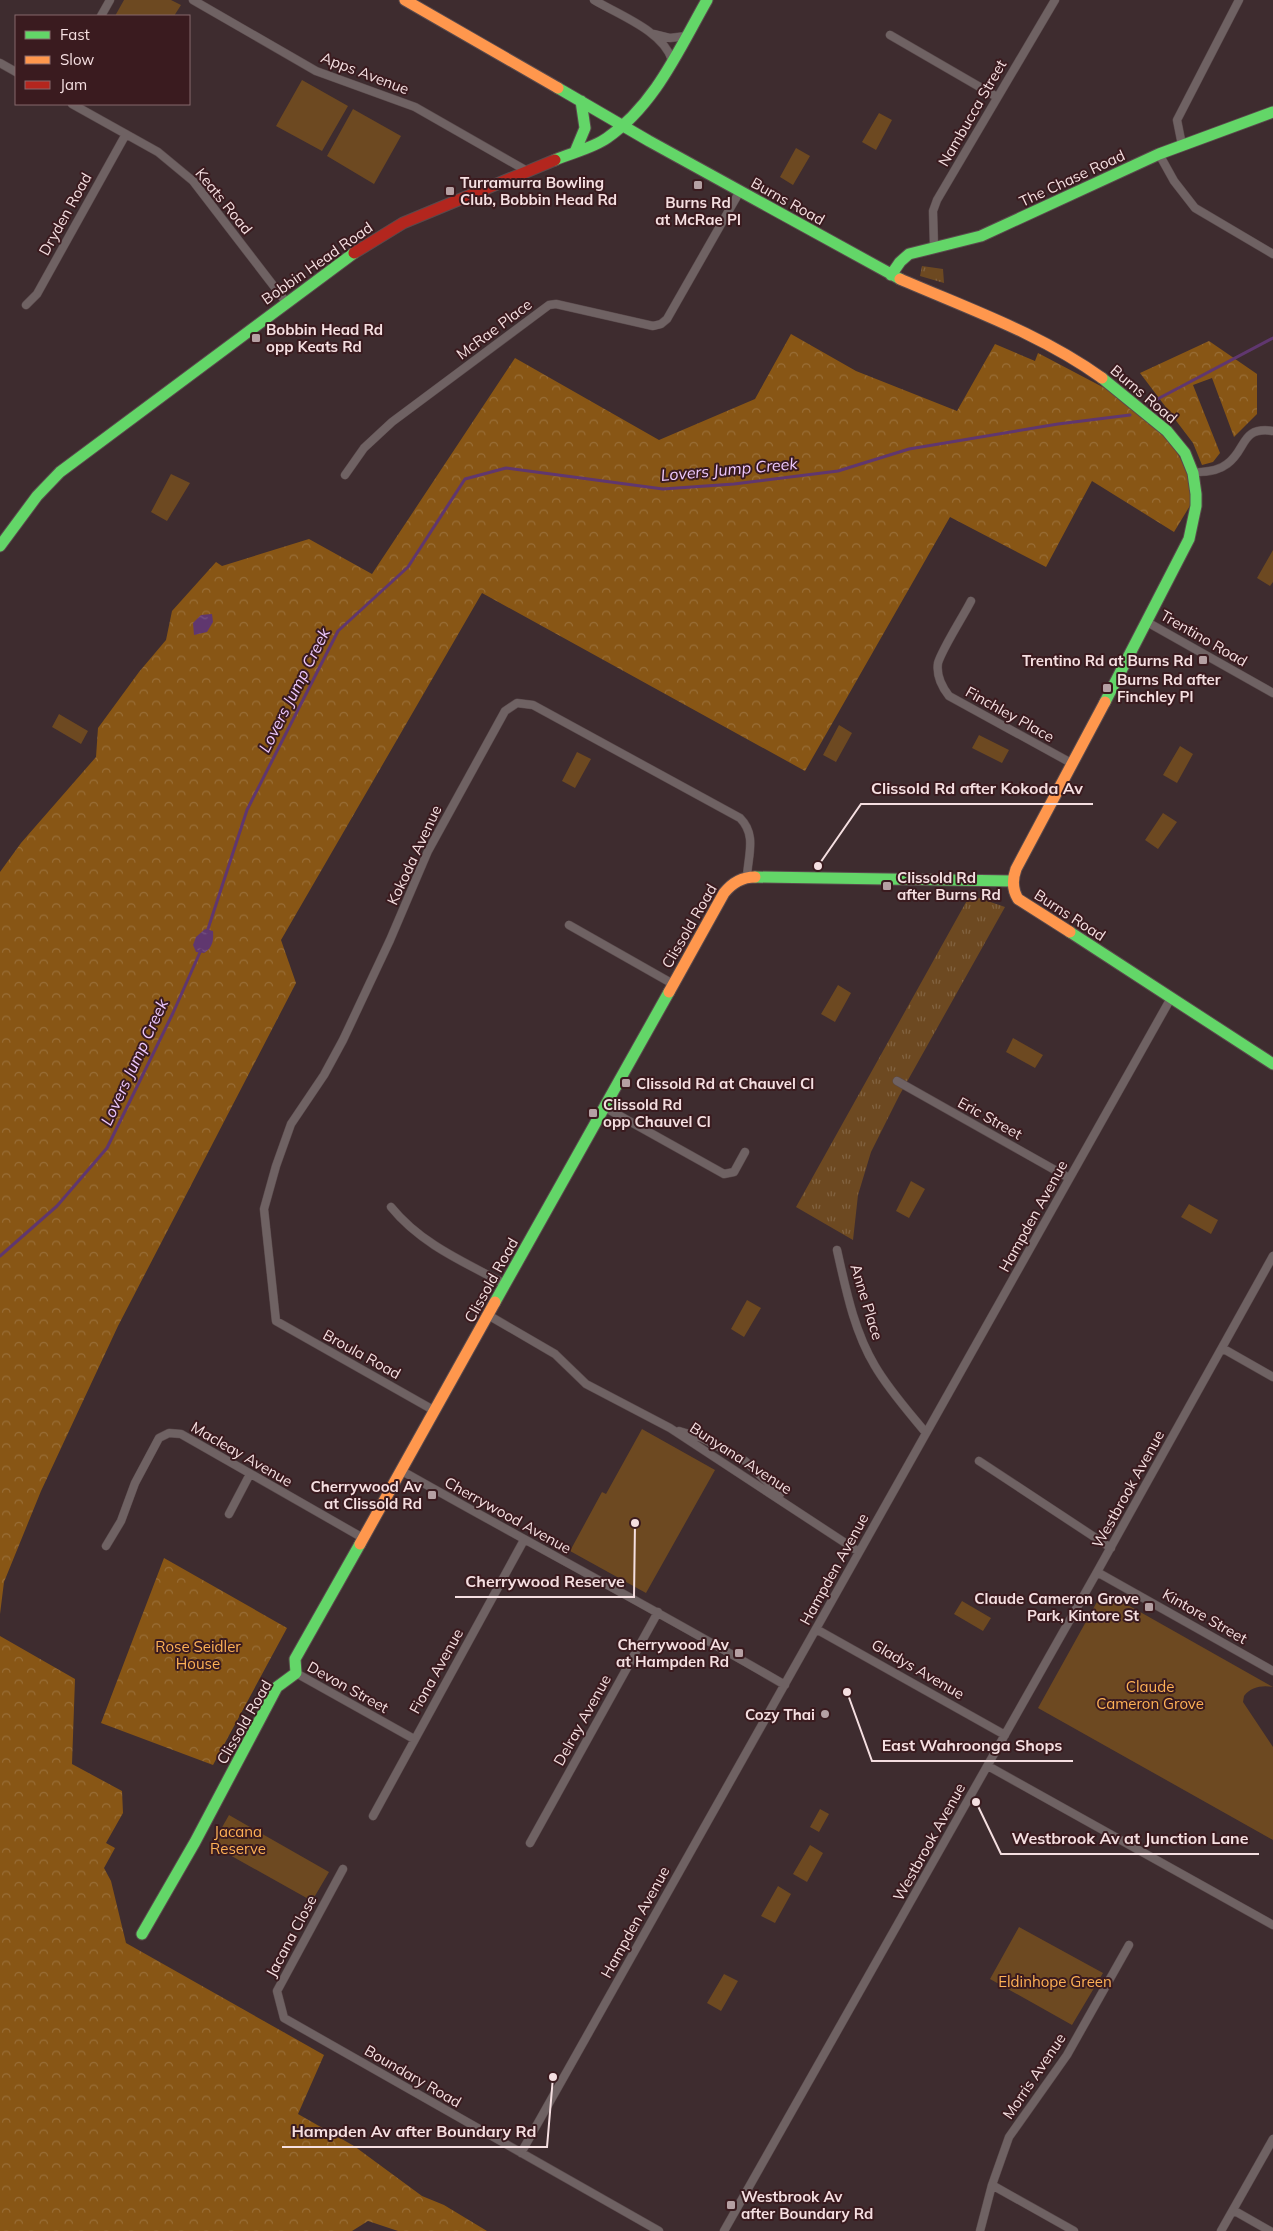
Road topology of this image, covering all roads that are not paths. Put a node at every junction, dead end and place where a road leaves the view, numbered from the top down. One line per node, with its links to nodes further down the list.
1 (110, 0): 8 (street)
2 (193, 0): 24 (street, Apps Avenue)
3 (406, 0): 16 (main road, Burns Road)
4 (594, 0): 9 (street)
5 (707, 0): 11 (main road, Bobbin Head Road)
6 (1055, 0): 15 (street, Nambucca Street)
7 (1239, 0): 21 (street)
8 (102, 15)
9 (652, 33): 11 (street); 12 (street)
10 (890, 35): 15 (street)
11 (686, 36): 12 (main road, Bobbin Head Road)
12 (672, 60): 19 (main road, Bobbin Head Road)
13 (0, 63): 14 (street)
14 (15, 71)
15 (997, 97): 26 (street, Nambucca Street)
16 (580, 101): 19 (main road, Burns Road); 22 (main road)
17 (74, 105): 20 (street, Keats Road)
18 (1273, 112): 21 (main road, The Chase Road)
19 (623, 125): 22 (main road, Bobbin Head Road); 25 (main road, Burns Road)
20 (126, 134): 29 (street, Keats Road); 30 (street, Dryden Road)
21 (1182, 145): 23 (main road, The Chase Road)
22 (576, 152): 24 (main road, Bobbin Head Road)
23 (1159, 154): 26 (main road, The Chase Road); 27 (street)
24 (527, 172): 29 (main road, Bobbin Head Road)
25 (740, 191): 28 (main road, Burns Road); 33 (street, McRae Place)
26 (934, 246): 28 (main road, The Chase Road)
27 (1273, 254)
28 (891, 275): 32 (main road, Burns Road)
29 (286, 302): 34 (main road, Bobbin Head Road)
30 (26, 305)
31 (1273, 431): 32 (street)
32 (1193, 473): 36 (main road, Burns Road)
33 (345, 475)
34 (0, 546)
35 (971, 600): 38 (street, Finchley Place)
36 (1147, 622): 37 (street, Trentino Road); 38 (main road, Burns Road)
37 (1273, 693)
38 (1073, 764): 40 (main road, Burns Road)
39 (747, 876): 40 (main road); 42 (main road, Clissold Road); 54 (street, Kokoda Avenue)
40 (1012, 881): 43 (main road, Burns Road)
41 (570, 925): 42 (street)
42 (673, 984): 46 (main road, Clissold Road)
43 (1171, 998): 44 (main road, Burns Road); 48 (street, Hampden Avenue)
44 (1273, 1064)
45 (897, 1081): 48 (street, Eric Street)
46 (604, 1107): 47 (street); 52 (main road, Clissold Road)
47 (745, 1152)
48 (1070, 1178): 59 (street, Hampden Avenue)
49 (391, 1207): 52 (street)
50 (838, 1250): 59 (street, Anne Place)
51 (1273, 1256): 55 (street, Westbrook Avenue)
52 (505, 1284): 53 (main road, Clissold Road)
53 (488, 1314): 57 (main road, Clissold Road); 58 (street, Bunyana Avenue)
54 (276, 1321): 57 (street, Broula Road)
55 (1222, 1348): 56 (street); 68 (street, Westbrook Avenue)
56 (1273, 1377)
57 (435, 1411): 61 (main road, Clissold Road)
58 (670, 1428): 63 (street, Bunyana Avenue); 63 (street, Bunyana Avenue)
59 (926, 1433): 69 (street, Hampden Avenue)
60 (978, 1461): 68 (street)
61 (402, 1471): 65 (main road, Clissold Road); 66 (street, Cherrywood Avenue)
62 (250, 1474): 64 (street); 65 (street, Macleay Avenue); 67 (street, Macleay Avenue)
63 (796, 1510): 69 (street, Bunyana Avenue)
64 (229, 1514)
65 (363, 1538): 74 (main road, Clissold Road)
66 (524, 1540): 71 (street, Cherrywood Avenue); 77 (street, Fiona Avenue)
67 (106, 1546)
68 (1111, 1548): 70 (street, Westbrook Avenue)
69 (859, 1552): 72 (street, Hampden Avenue)
70 (1097, 1572): 73 (street, Kintore Street); 76 (street, Westbrook Avenue)
71 (658, 1612): 75 (street, Cherrywood Avenue); 80 (street, Delray Avenue)
72 (816, 1629): 75 (street, Hampden Avenue); 76 (street, Gladys Avenue)
73 (1273, 1671)
74 (296, 1673): 77 (street, Devon Street); 83 (main road, Clissold Road)
75 (784, 1684): 87 (street, Hampden Avenue)
76 (1005, 1735): 78 (street, Westbrook Avenue)
77 (414, 1739): 79 (street, Fiona Avenue)
78 (988, 1766): 82 (street); 91 (street, Westbrook Avenue)
79 (373, 1816)
80 (530, 1842)
81 (343, 1869): 85 (street, Jacana Close)
82 (1273, 1925)
83 (142, 1934)
84 (1129, 1945): 88 (street, Morris Avenue)
85 (284, 2018): 87 (street, Boundary Road)
86 (1273, 2139): 89 (street)
87 (521, 2153): 90 (street, Boundary Road)
88 (992, 2185): 92 (street, Morris Avenue); 93 (street)
89 (1233, 2210): 94 (street); 95 (street)
90 (659, 2231)
91 (724, 2231)
92 (980, 2231)
93 (1074, 2231)
94 (1221, 2231)
95 (1270, 2231)

